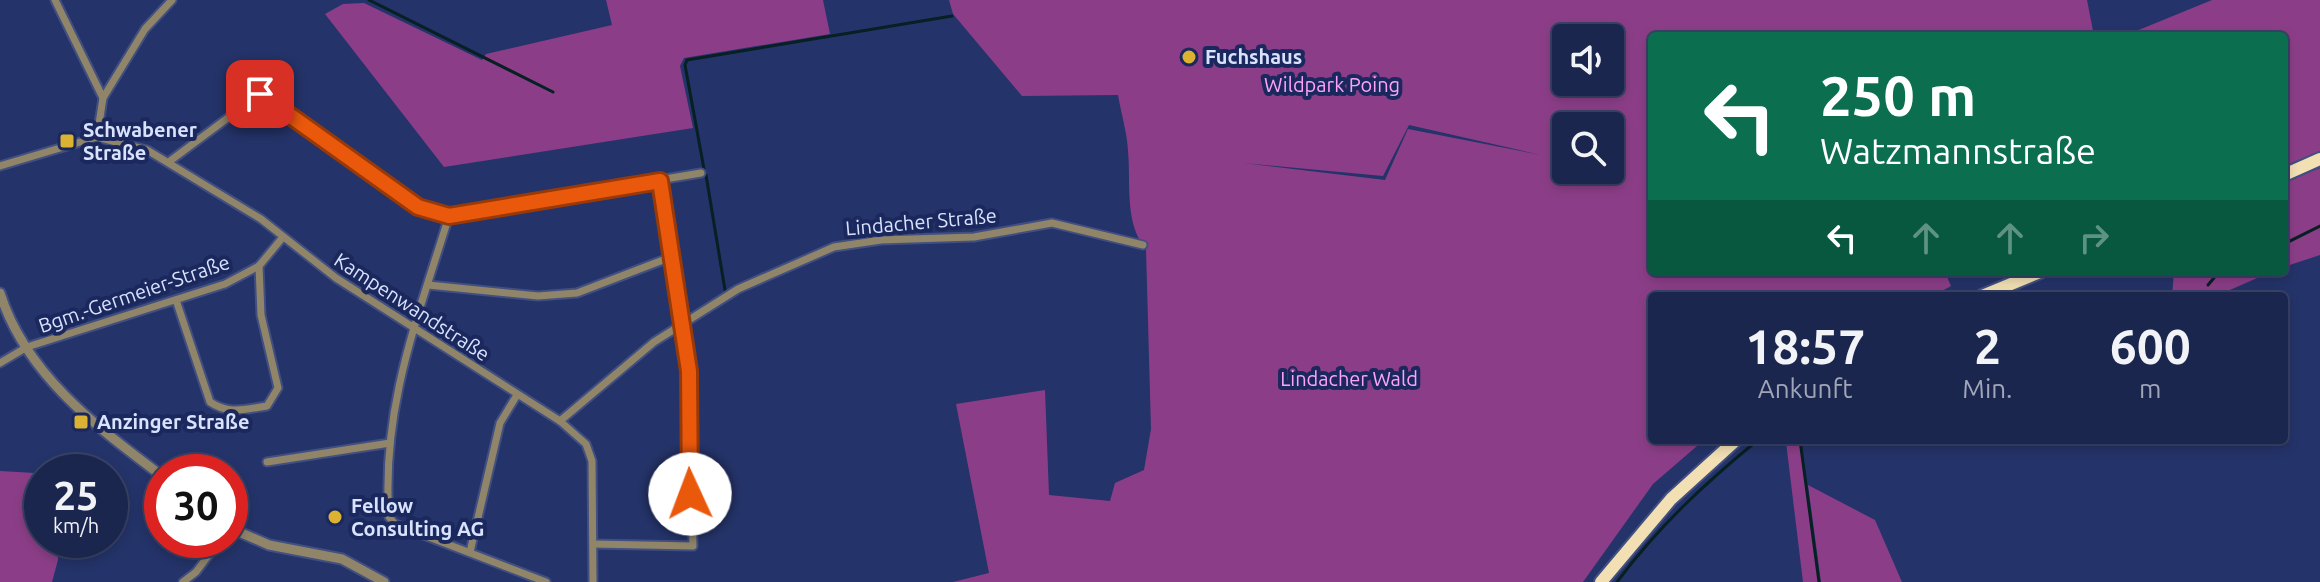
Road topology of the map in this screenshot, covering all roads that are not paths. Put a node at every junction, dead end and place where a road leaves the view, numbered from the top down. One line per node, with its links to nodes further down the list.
1 (55, 0): 3 (street)
2 (172, 0): 3 (street)
3 (103, 98): 4 (street)
4 (97, 137): 6 (street, Kampenwandstraße); 7 (street)
5 (2320, 159): 9 (highway)
6 (170, 161): 11 (street); 12 (street, Kampenwandstraße)
7 (0, 166)
8 (701, 173): 10 (street)
9 (2288, 173)
10 (660, 181): 11 (street); 14 (street)
11 (449, 216): 17 (street)
12 (283, 237): 15 (street, Bgm.-Germeier-Straße); 21 (street, Kampenwandstraße)
13 (1143, 245): 22 (street, Lindacher Straße)
14 (671, 257): 17 (street); 22 (street)
15 (259, 266): 20 (street, Bgm.-Germeier-Straße); 20 (street)
16 (2030, 276): 18 (highway)
17 (428, 285): 21 (street)
18 (1992, 292)
19 (0, 293): 23 (street)
20 (176, 300): 23 (street, Bgm.-Germeier-Straße)
21 (412, 326): 25 (street, Kampenwandstraße); 27 (street)
22 (684, 326): 26 (street, Lindacher Straße); 32 (street)
23 (27, 347): 24 (street, Bgm.-Germeier-Straße); 29 (street)
24 (0, 363)
25 (517, 395): 26 (street, Kampenwandstraße); 33 (street)
26 (560, 421): 32 (street, Kampenwandstraße)
27 (390, 443): 30 (street); 33 (street)
28 (1732, 444): 41 (highway)
29 (144, 462)
30 (267, 462)
31 (248, 537): 38 (street)
32 (593, 544): 40 (street, Kampenwandstraße)
33 (470, 552): 39 (street)
34 (206, 558): 35 (street)
35 (196, 572): 36 (street); 37 (street)
36 (183, 582)
37 (202, 582)
38 (384, 582)
39 (546, 582)
40 (593, 582)
41 (1601, 582)

